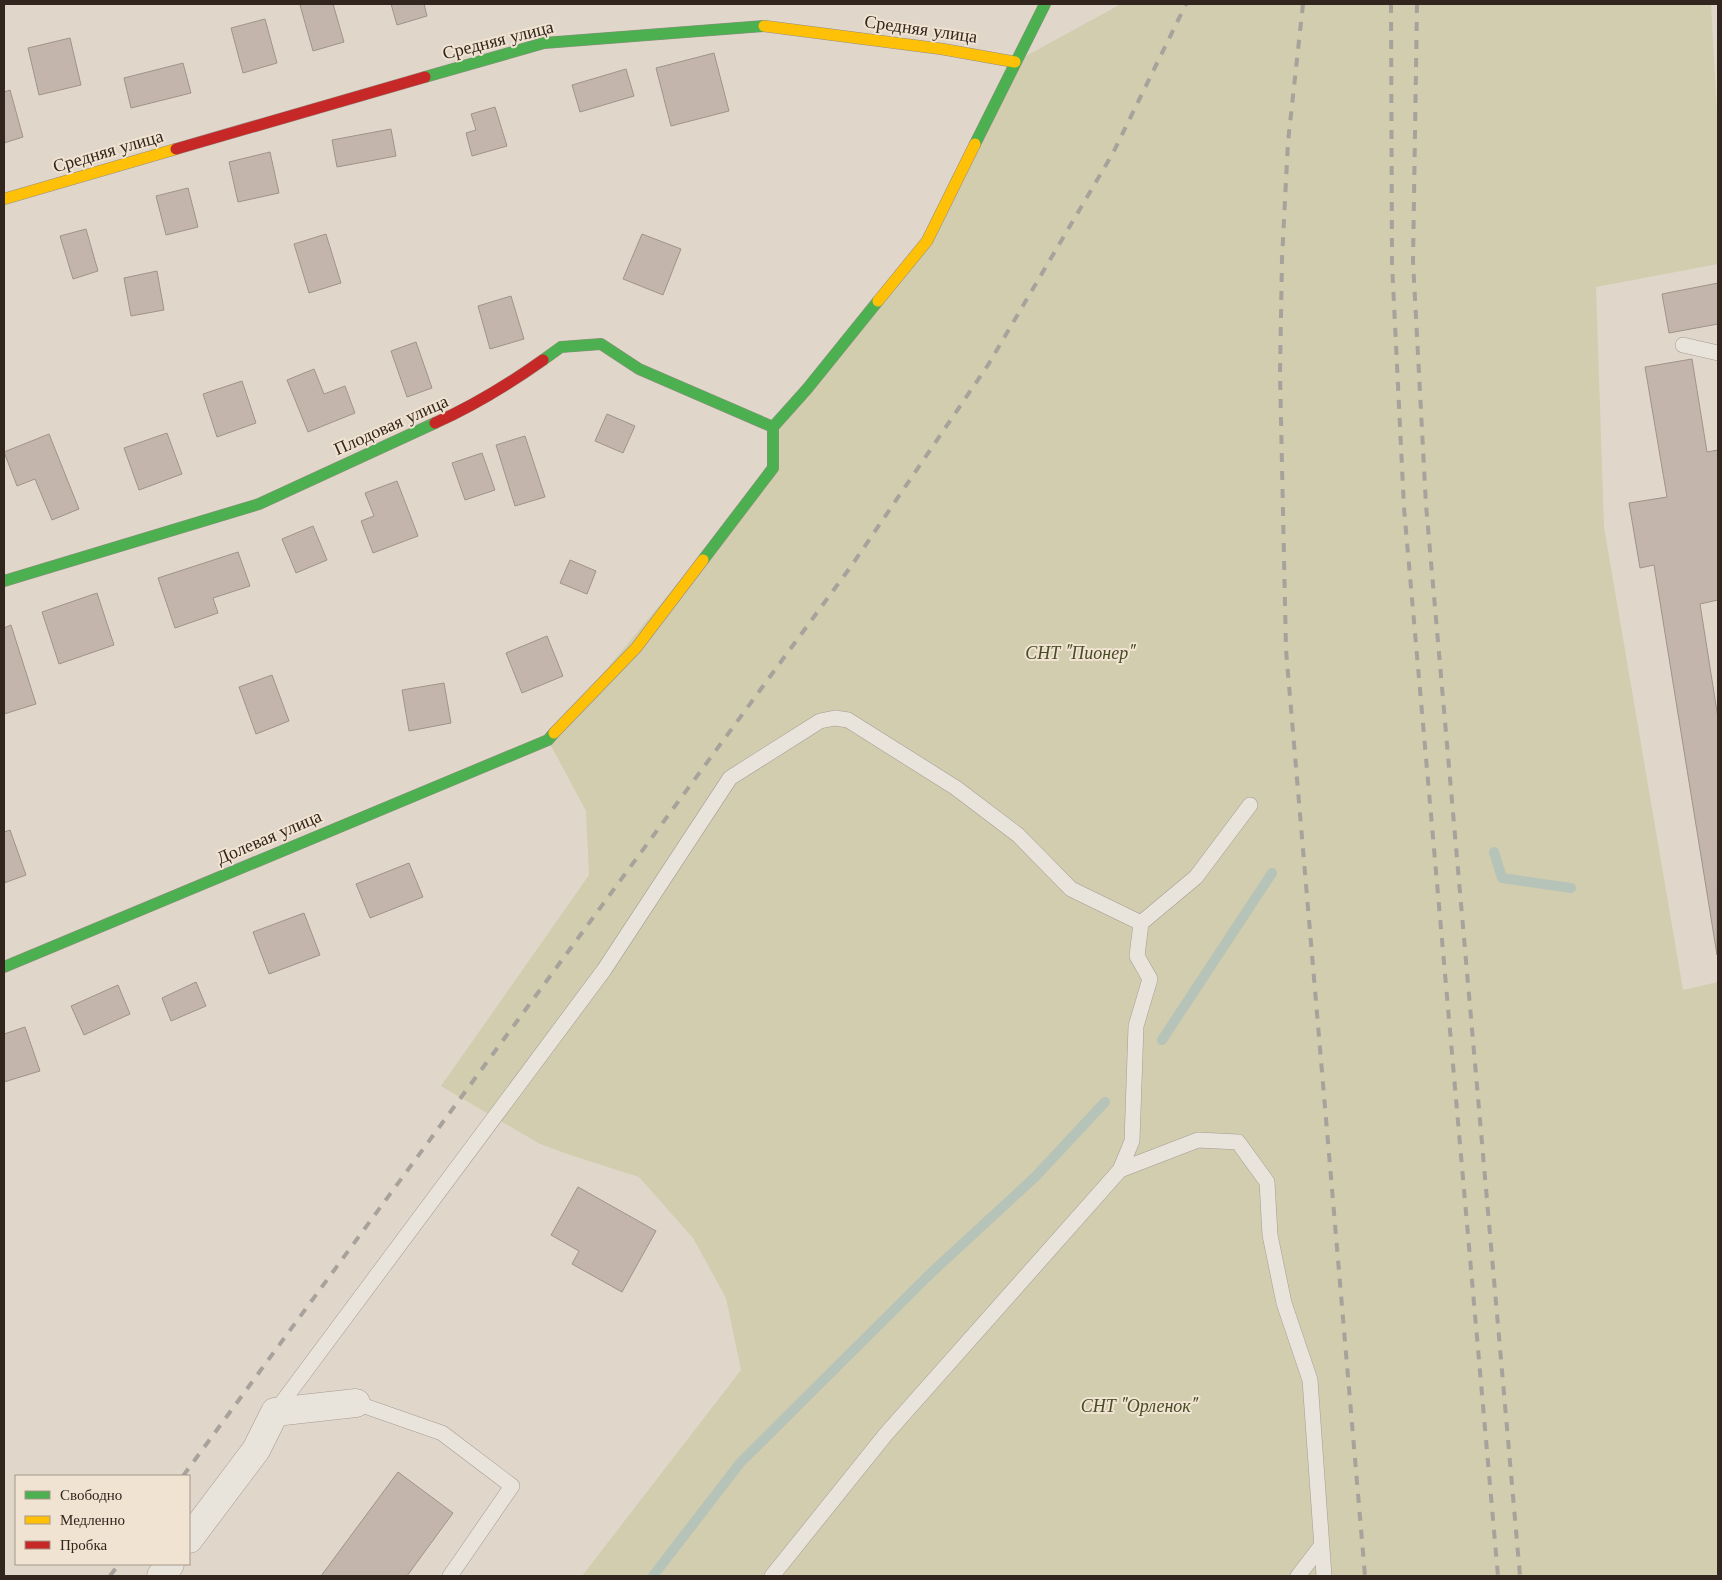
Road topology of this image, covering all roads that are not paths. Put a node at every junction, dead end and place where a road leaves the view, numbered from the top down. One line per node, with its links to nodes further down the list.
1 (1045, 4): 2 (street)
2 (1015, 62): 3 (street, Средняя улица); 6 (street)
3 (4, 199)
4 (1682, 345): 5 (lane)
5 (1718, 352)
6 (773, 427): 7 (street, Плодовая улица); 10 (street, Долевая улица)
7 (4, 581)
8 (1250, 805): 9 (lane)
9 (1141, 923): 11 (lane); 13 (lane)
10 (4, 967)
11 (1120, 1170): 15 (lane); 19 (lane)
12 (356, 1403): 13 (street); 18 (lane)
13 (276, 1412): 14 (street)
14 (190, 1538)
15 (1321, 1546): 20 (lane); 21 (lane)
16 (169, 1565): 17 (street)
17 (161, 1576)
18 (450, 1576)
19 (772, 1576)
20 (1298, 1576)
21 (1324, 1576)

